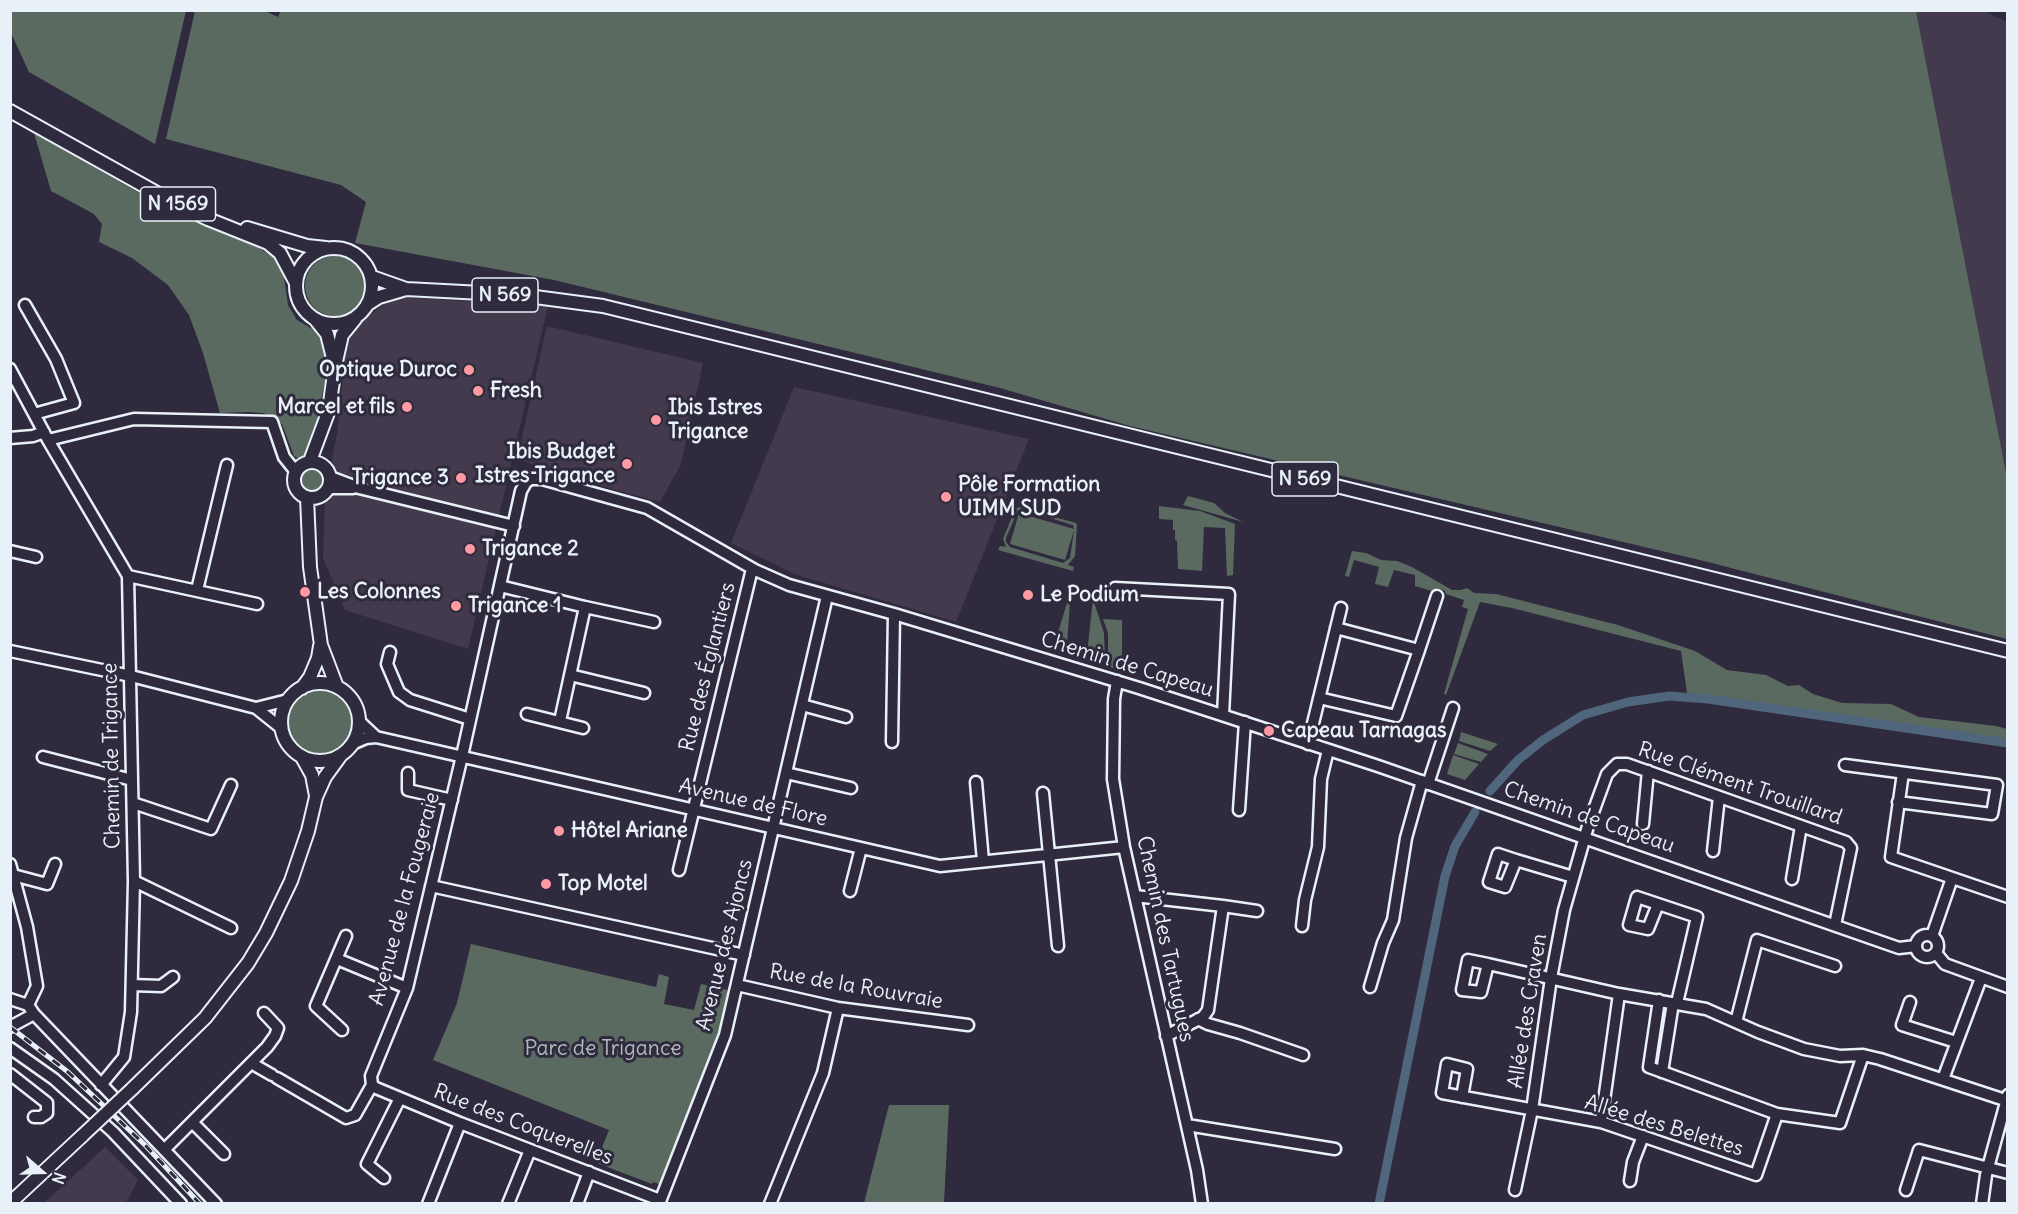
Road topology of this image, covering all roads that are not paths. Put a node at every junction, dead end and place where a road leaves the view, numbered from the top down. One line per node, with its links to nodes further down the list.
1 (10, 111): 2 (main road, N 1569)
2 (222, 224): 3 (main road); 5 (main road)
3 (326, 248): 4 (main road); 5 (main road)
4 (372, 277): 6 (main road, N 569); 7 (main road)
5 (296, 283): 9 (main road)
6 (406, 289): 7 (main road, N 569); 40 (main road, N 569)
7 (368, 304): 10 (main road, N 569)
8 (25, 305): 13 (street)
9 (314, 318): 10 (main road); 11 (main road)
10 (355, 318): 11 (main road)
11 (335, 366): 14 (main road)
12 (10, 369): 13 (street, Chemin de Trigance)
13 (34, 414): 15 (street, Chemin de Trigance)
14 (322, 430): 17 (main road); 20 (main road)
15 (46, 436): 16 (street); 19 (street); 25 (street, Chemin de Trigance)
16 (10, 438)
17 (310, 461): 19 (main road); 20 (main road)
18 (227, 465): 28 (street)
19 (296, 472): 20 (main road)
20 (322, 485): 21 (street); 37 (main road)
21 (514, 526): 24 (street, Chemin de Capeau); 26 (street, Avenue de la Fougeraie)
22 (10, 551): 23 (street)
23 (36, 557)
24 (752, 569): 29 (street, Chemin de Capeau); 87 (street, Rue des Églantiers)
25 (128, 576): 28 (street); 43 (street, Chemin de Trigance)
26 (500, 586): 32 (street); 57 (street, Avenue de la Fougeraie)
27 (1115, 588): 54 (street)
28 (197, 590): 31 (street)
29 (827, 596): 34 (street, Chemin de Capeau); 50 (street, Avenue des Ajoncs)
30 (1437, 596): 38 (street)
31 (257, 604)
32 (585, 607): 35 (street); 42 (street)
33 (1341, 608): 36 (street)
34 (894, 614): 44 (street, Chemin de Capeau); 63 (street)
35 (654, 622)
36 (1336, 628): 38 (street); 48 (street)
37 (321, 645): 45 (main road); 46 (main road)
38 (1419, 650): 48 (street)
39 (10, 651): 43 (street)
40 (2007, 651)
41 (390, 652): 57 (street)
42 (570, 675): 47 (street); 58 (street)
43 (131, 676): 51 (street); 76 (street, Chemin de Trigance)
44 (1117, 681): 54 (street, Chemin de Capeau); 93 (street, Chemin des Tartugues)
45 (337, 687): 46 (main road); 56 (main road)
46 (302, 688): 49 (main road)
47 (644, 693)
48 (1319, 698): 65 (street)
49 (288, 700): 51 (street); 60 (main road)
50 (802, 705): 55 (street); 74 (street, Avenue des Ajoncs)
51 (256, 708): 60 (street)
52 (1453, 708): 78 (street)
53 (527, 714): 58 (street)
54 (1223, 715): 59 (street, Chemin de Capeau)
55 (846, 717)
56 (359, 718): 62 (street); 64 (main road)
57 (470, 719): 68 (street, Avenue de la Fougeraie)
58 (560, 721): 61 (street)
59 (1245, 722): 65 (street, Chemin de Capeau); 88 (street)
60 (281, 728): 70 (main road)
61 (583, 728)
62 (376, 736): 64 (street); 68 (street, Avenue de Flore)
63 (892, 742)
64 (352, 744): 67 (main road)
65 (1308, 744): 66 (street, Chemin de Capeau)
66 (1328, 750): 78 (street, Chemin de Capeau); 114 (street)
67 (341, 755): 70 (main road); 82 (main road)
68 (462, 756): 84 (street, Avenue de la Fougeraie); 87 (street, Avenue de Flore)
69 (43, 757): 76 (street)
70 (302, 757): 82 (main road)
71 (1845, 765): 75 (street)
72 (1648, 771): 83 (street, Rue Clément Trouillard); 89 (street); 92 (street, Rue Clément Trouillard)
73 (408, 773): 84 (street)
74 (786, 773): 80 (street); 91 (street, Avenue des Ajoncs)
75 (1903, 773): 85 (street); 85 (street)
76 (132, 780): 86 (street, Chemin de Trigance)
77 (976, 782): 98 (street)
78 (1425, 782): 92 (street, Chemin de Capeau); 130 (street)
79 (231, 785): 86 (street)
80 (851, 788)
81 (1043, 793): 96 (street)
82 (316, 797): 180 (main road, bridge)
83 (1719, 797): 90 (street, Rue Clément Trouillard); 95 (street)
84 (452, 800): 106 (street, Avenue de la Fougeraie)
85 (1898, 802): 103 (street)
86 (133, 803): 105 (street, Chemin de Trigance)
87 (693, 809): 91 (street, Avenue de Flore); 101 (street, Rue des Églantiers)
88 (1239, 810)
89 (1643, 824)
90 (1801, 826): 104 (street); 113 (street, Rue Clément Trouillard)
91 (773, 828): 94 (street, Avenue de Flore); 121 (street, Avenue des Ajoncs)
92 (1585, 838): 102 (street, Allée des Craven); 113 (street, Chemin de Capeau)
93 (1124, 847): 96 (street, Avenue de Flore); 108 (street, Chemin des Tartugues)
94 (861, 848): 98 (street, Avenue de Flore); 107 (street)
95 (1713, 851)
96 (1050, 855): 98 (street, Avenue de Flore); 118 (street)
97 (1516, 860): 102 (street)
98 (983, 861)
99 (55, 864): 100 (street)
100 (12, 869): 139 (street)
101 (679, 870)
102 (1573, 877): 126 (street, Allée des Craven)
103 (1952, 878): 109 (street); 117 (street)
104 (1792, 879)
105 (134, 881): 115 (street); 128 (street, Chemin de Trigance)
106 (431, 886): 121 (street); 132 (street, Avenue de la Fougeraie)
107 (850, 891)
108 (1135, 896): 111 (street); 146 (street, Chemin des Tartugues)
109 (2007, 897)
110 (1658, 904): 137 (street)
111 (1223, 906): 112 (street); 141 (street)
112 (1257, 911)
113 (1835, 925): 119 (street, Chemin de Capeau)
114 (1302, 926)
115 (231, 928)
116 (346, 936): 122 (street)
117 (1932, 936): 119 (street); 120 (street)
118 (1058, 946)
119 (1916, 946): 120 (street)
120 (1936, 953): 127 (street)
121 (744, 955): 129 (street, Avenue des Ajoncs)
122 (337, 959): 132 (street); 145 (street)
123 (1488, 964): 126 (street)
124 (1834, 966): 142 (street)
125 (172, 977): 128 (street)
126 (1551, 978): 133 (street); 160 (street, Allée des Craven)
127 (1981, 978): 131 (street); 147 (street)
128 (132, 985): 156 (street, Chemin de Trigance)
129 (737, 985): 138 (street, Rue de la Rouvraie); 179 (street, Avenue des Ajoncs)
130 (1370, 987)
131 (2007, 987)
132 (406, 988): 155 (street, Avenue de la Fougeraie)
133 (1619, 994): 135 (street); 164 (street)
134 (10, 999): 139 (street)
135 (1659, 1000): 137 (street); 152 (street)
136 (1910, 1002): 147 (street)
137 (1675, 1003): 142 (street); 152 (street)
138 (838, 1008): 143 (street, Rue de la Rouvraie); 186 (street)
139 (31, 1010): 144 (street); 156 (street)
140 (264, 1013): 151 (street)
141 (1198, 1019): 146 (street); 149 (street)
142 (1736, 1022): 150 (street)
143 (968, 1025)
144 (10, 1027)
145 (342, 1030)
146 (1166, 1036): 166 (street, Chemin des Tartugues)
147 (1956, 1042): 154 (street)
148 (10, 1048): 181 (street)
149 (1303, 1055)
150 (1863, 1055): 154 (street); 161 (street)
151 (251, 1063): 155 (street, Avenue de la Fougeraie); 163 (street)
152 (1662, 1072): 161 (street)
153 (10, 1074): 162 (street)
154 (1943, 1079): 159 (street)
155 (372, 1084): 158 (street, Rue des Coquerelles)
156 (101, 1085): 168 (street)
157 (1462, 1096): 160 (street, Allée des Belettes)
158 (400, 1098): 165 (street, Rue des Coquerelles); 175 (street)
159 (2007, 1098): 172 (street)
160 (1532, 1110): 164 (street, Allée des Belettes); 177 (street, Allée des Craven)
161 (1777, 1113): 167 (street, Allée des Belettes)
162 (34, 1117)
163 (192, 1122): 168 (street); 171 (street)
164 (1601, 1122): 167 (street, Allée des Belettes)
165 (460, 1123): 170 (street, Rue des Coquerelles); 183 (street)
166 (1187, 1125): 169 (street); 187 (street, Chemin des Tartugues)
167 (1643, 1136): 176 (street)
168 (165, 1149): 182 (street)
169 (1335, 1149)
170 (530, 1150): 173 (street, Rue des Coquerelles); 184 (street)
171 (224, 1154)
172 (1988, 1168): 174 (street); 178 (street); 188 (street)
173 (589, 1173): 179 (street, Rue des Coquerelles); 185 (street)
174 (2007, 1173)
175 (384, 1178)
176 (1630, 1180)
177 (1515, 1190)
178 (1906, 1190)
179 (659, 1202)
180 (10, 1203)
181 (181, 1203)
182 (216, 1203)
183 (428, 1203)
184 (508, 1203)
185 (577, 1203)
186 (770, 1203)
187 (1202, 1203)
188 (1982, 1203)

